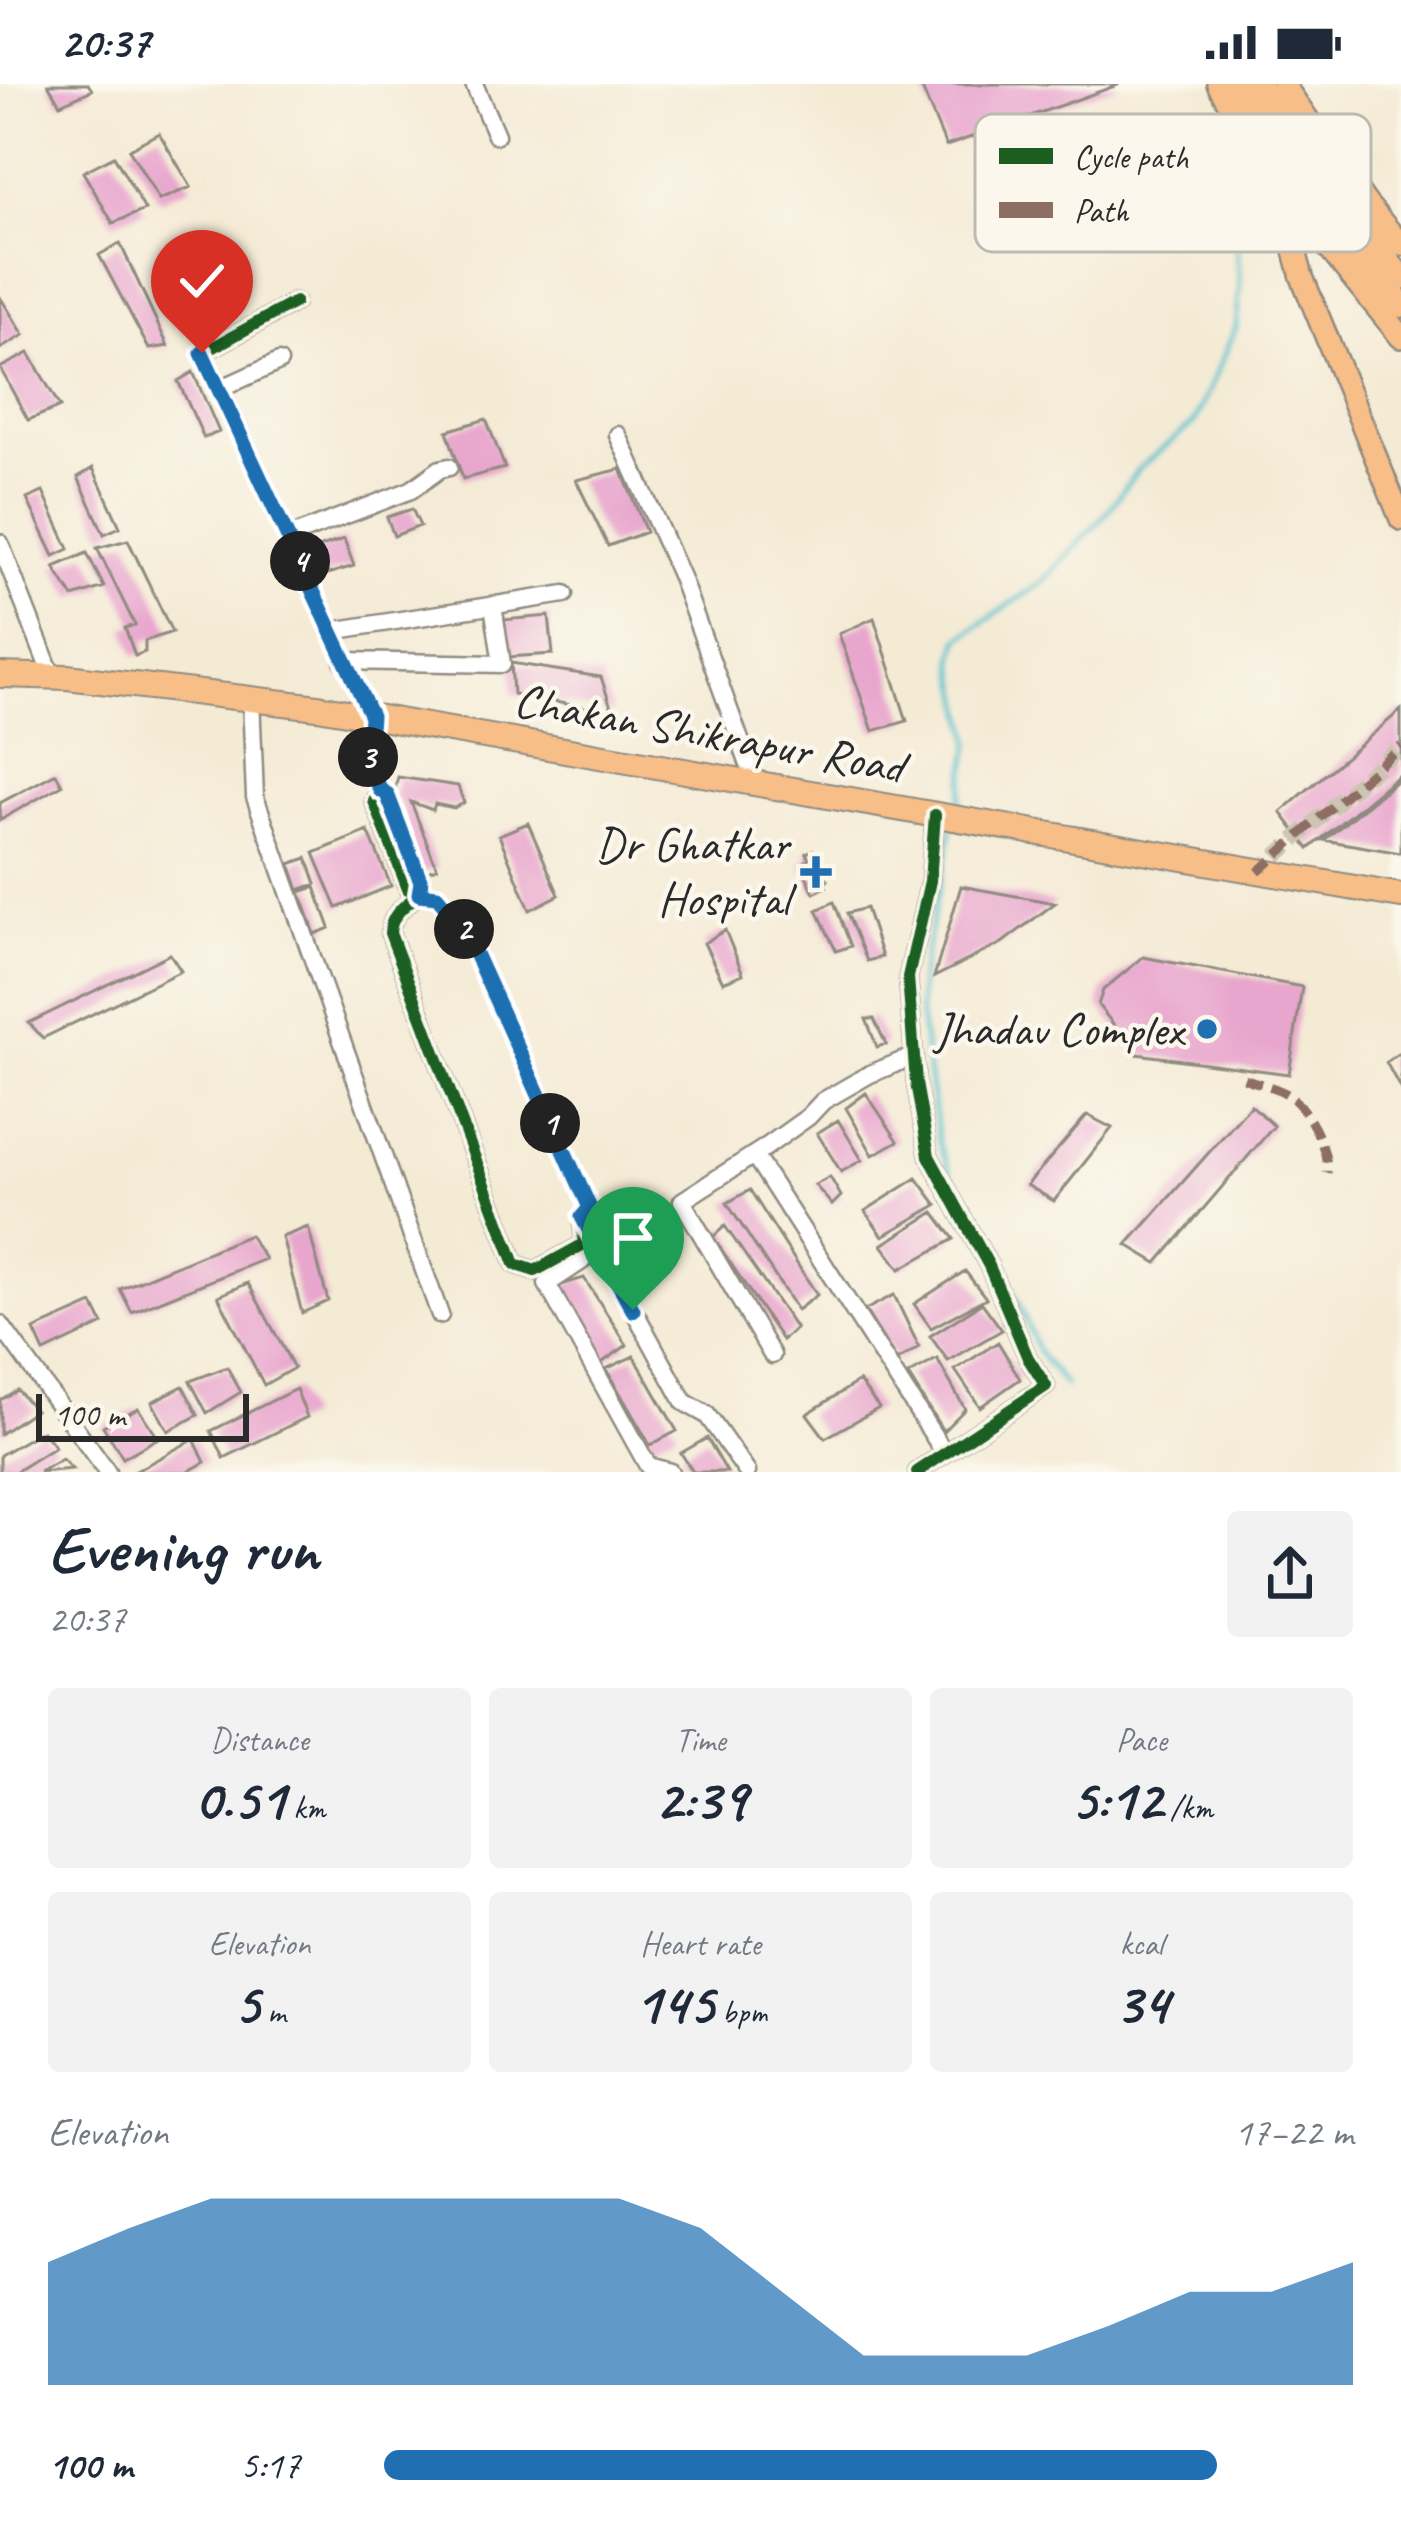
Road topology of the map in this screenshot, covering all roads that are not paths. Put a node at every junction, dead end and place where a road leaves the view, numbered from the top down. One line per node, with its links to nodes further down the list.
1 (473, 84): 10 (street)
2 (1218, 84): 6 (main road)
3 (1234, 84): 7 (highway)
4 (1258, 84): 8 (highway)
5 (1283, 84): 9 (main road)
6 (1236, 114)
7 (1254, 114)
8 (1278, 114)
9 (1306, 114)
10 (496, 134)
11 (1371, 200): 12 (main road)
12 (1398, 236)
13 (1371, 241): 19 (highway)
14 (1295, 252): 18 (main road)
15 (1331, 252): 17 (main road)
16 (1356, 252): 21 (highway)
17 (1336, 258): 18 (main road); 22 (main road)
18 (1302, 277): 27 (main road)
19 (1401, 278)
20 (295, 302): 24 (street)
21 (1401, 305)
22 (1401, 338)
23 (279, 362): 24 (street)
24 (222, 388): 28 (street)
25 (617, 435): 38 (street)
26 (449, 467): 28 (street)
27 (1401, 519)
28 (289, 537): 32 (street)
29 (0, 543): 35 (street)
30 (566, 593): 31 (street)
31 (493, 605): 32 (street); 33 (street)
32 (332, 631): 33 (street)
33 (343, 661): 37 (street)
34 (0, 675): 35 (highway, Chakan Shikrapur Road)
35 (52, 676): 36 (highway, Chakan Shikrapur Road)
36 (250, 698): 37 (highway, Chakan Shikrapur Road); 46 (street)
37 (371, 716): 38 (highway, Chakan Shikrapur Road); 40 (street)
38 (756, 784): 39 (highway, Chakan Shikrapur Road)
39 (949, 818): 41 (highway, Chakan Shikrapur Road); 42 (street)
40 (419, 894): 44 (street); 44 (street)
41 (1401, 896)
42 (914, 1056): 43 (street); 49 (street)
43 (754, 1155): 48 (street); 49 (street)
44 (582, 1217): 52 (street)
45 (582, 1261): 51 (street)
46 (440, 1316)
47 (0, 1324): 50 (street)
48 (772, 1355)
49 (944, 1452): 53 (street)
50 (107, 1472)
51 (670, 1472)
52 (747, 1472)
53 (917, 1472)

